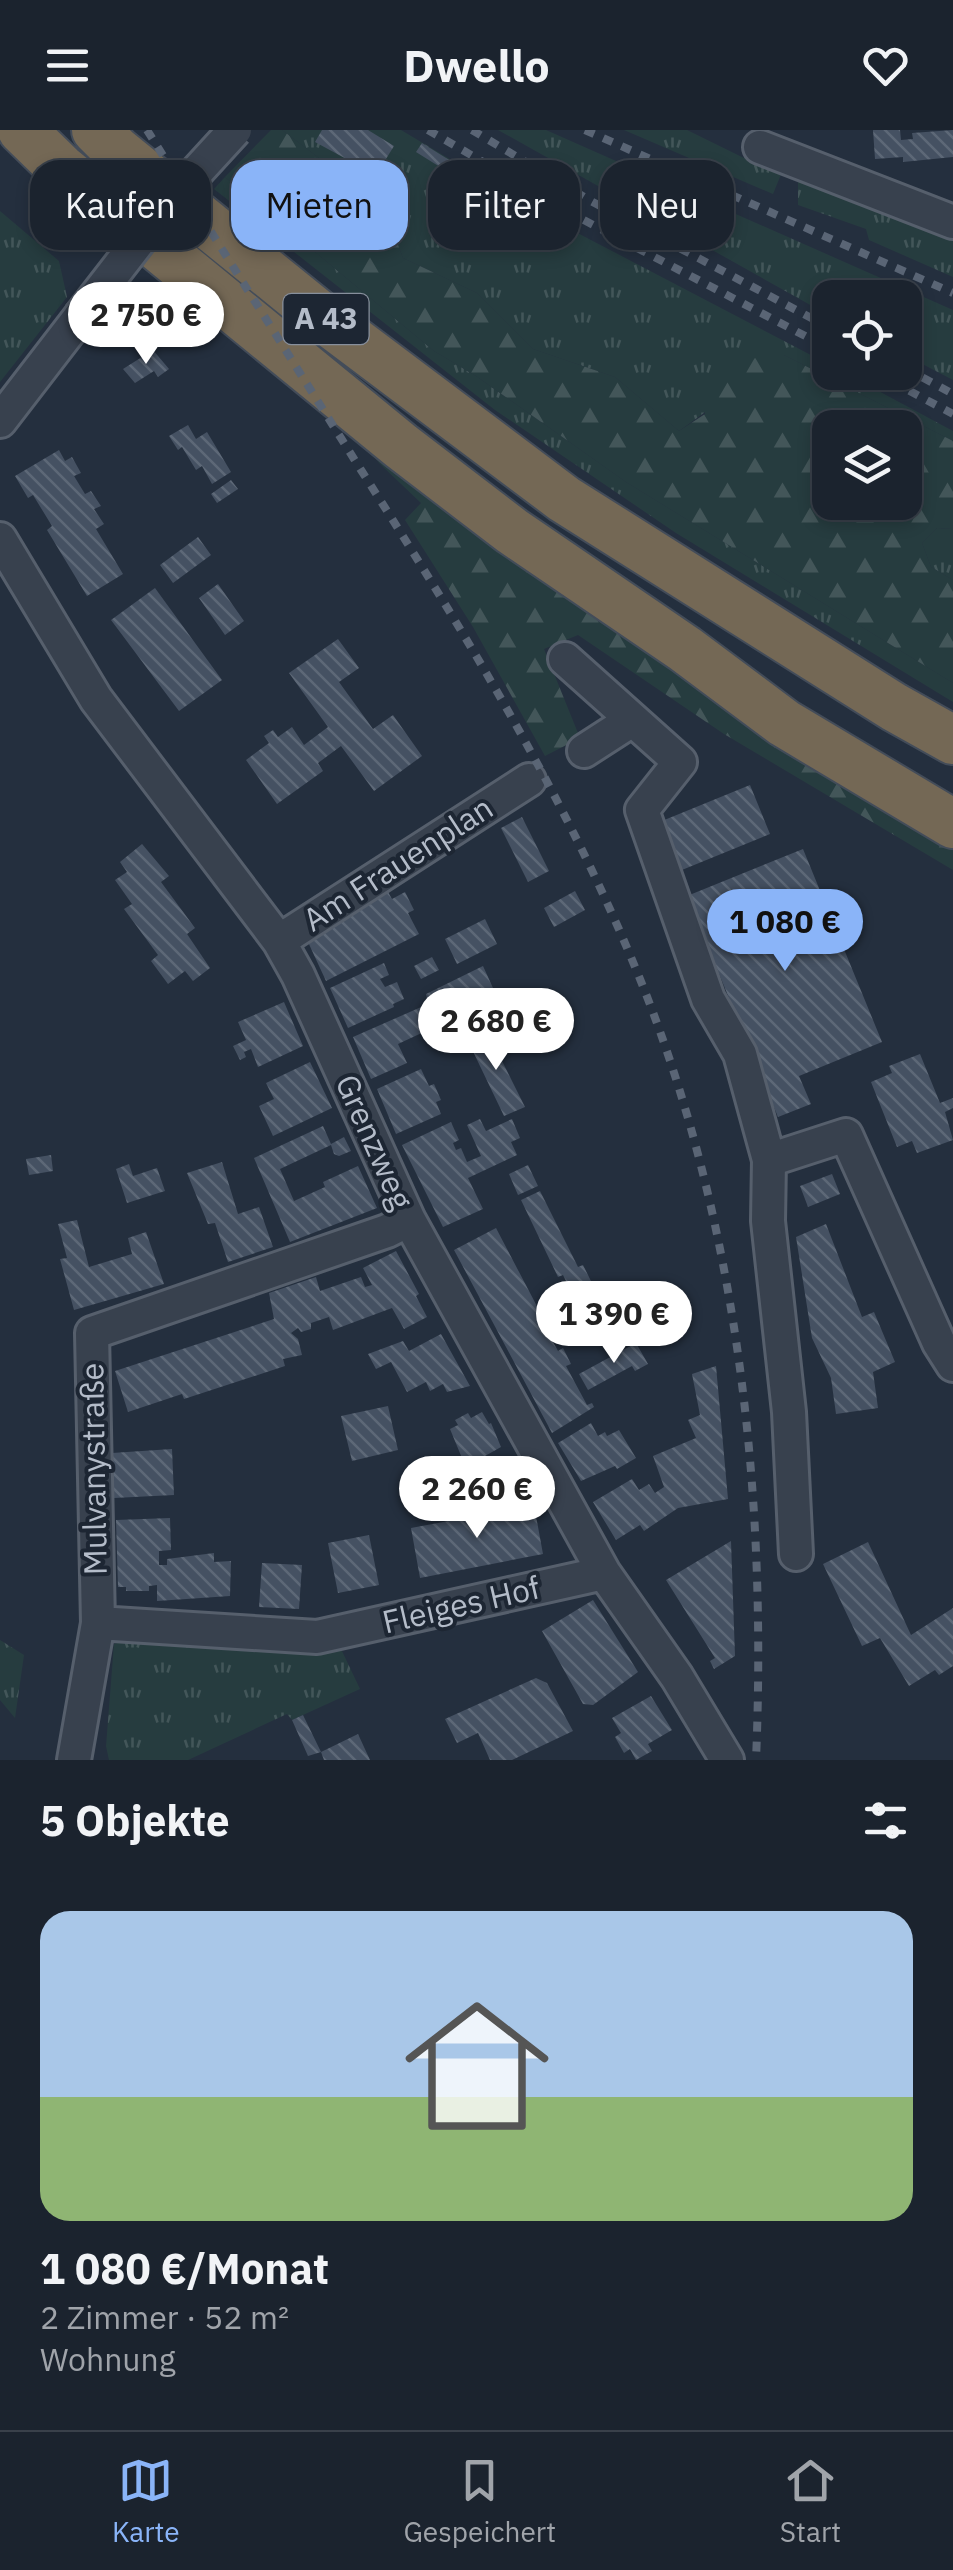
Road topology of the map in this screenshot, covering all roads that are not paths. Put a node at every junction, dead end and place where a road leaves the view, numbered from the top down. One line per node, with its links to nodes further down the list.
1 (22, 130): 8 (highway, A 43)
2 (96, 130): 11 (highway, A 43)
3 (235, 130): 6 (street, bridge)
4 (760, 146): 5 (street)
5 (953, 222)
6 (0, 421)
7 (0, 539): 16 (street, Grenzweg)
8 (685, 648): 14 (highway, A 43); 15 (highway)
9 (565, 659): 10 (street)
10 (632, 720): 12 (street); 17 (street)
11 (953, 740)
12 (584, 751)
13 (523, 784): 16 (street, Am Frauenplan)
14 (953, 792)
15 (953, 824)
16 (279, 941): 18 (street, Grenzweg)
17 (770, 1160): 19 (street); 20 (street)
18 (409, 1220): 21 (street, Grenzweg); 22 (street, Mulvanystraße)
19 (948, 1348)
20 (796, 1554)
21 (604, 1573): 22 (street, Fleiges Hof); 24 (street, Grenzweg)
22 (98, 1623): 23 (street, Mulvanystraße)
23 (74, 1760)
24 (727, 1760)

